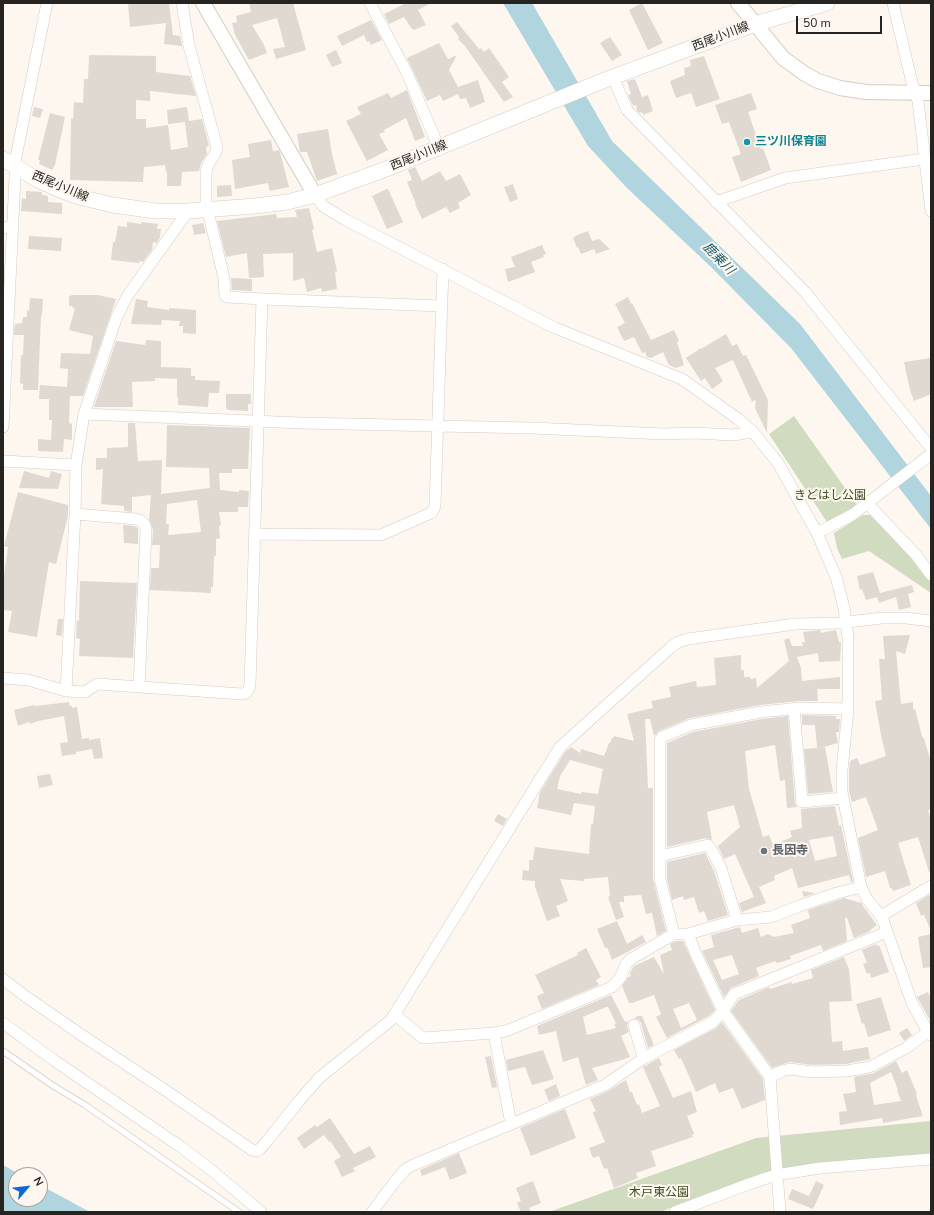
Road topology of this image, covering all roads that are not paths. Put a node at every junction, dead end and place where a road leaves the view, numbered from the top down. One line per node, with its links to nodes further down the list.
1 (47, 3): 14 (street)
2 (182, 3): 17 (street)
3 (204, 3): 15 (street)
4 (370, 3): 12 (street)
5 (738, 3): 8 (street)
6 (827, 3): 8 (main road, 西尾小川線)
7 (893, 3): 10 (street)
8 (755, 24): 9 (main road, 西尾小川線); 10 (street)
9 (609, 79): 12 (main road, 西尾小川線); 16 (street)
10 (915, 92): 11 (street); 13 (street)
11 (931, 93)
12 (439, 148): 15 (main road, 西尾小川線)
13 (924, 159): 16 (street); 19 (street)
14 (9, 163): 18 (main road, 西尾小川線); 20 (street)
15 (315, 195): 17 (main road, 西尾小川線); 21 (street)
16 (716, 202): 29 (street)
17 (207, 210): 18 (main road, 西尾小川線); 22 (street)
18 (188, 211): 24 (street)
19 (931, 211)
20 (8, 227): 27 (street)
21 (443, 270): 23 (street); 28 (street)
22 (262, 299): 23 (street); 25 (street)
23 (441, 306): 26 (street)
24 (84, 414): 25 (street); 31 (street)
25 (258, 421): 26 (street); 35 (street)
26 (438, 426): 28 (street); 35 (street)
27 (3, 427)
28 (753, 432): 34 (street)
29 (930, 453): 32 (street)
30 (3, 461): 31 (street)
31 (76, 465): 33 (street)
32 (871, 500): 34 (street); 36 (street)
33 (75, 514): 40 (street); 41 (street)
34 (817, 533): 38 (street)
35 (255, 534): 40 (street)
36 (931, 575)
37 (931, 620): 38 (street)
38 (846, 621): 43 (street); 55 (street)
39 (3, 678): 41 (street)
40 (139, 687): 41 (street)
41 (66, 691)
42 (794, 709): 43 (street); 44 (street); 45 (street)
43 (848, 709): 44 (street)
44 (843, 798): 47 (street)
45 (660, 856): 49 (street); 51 (street)
46 (931, 886): 48 (street)
47 (861, 888): 48 (street); 49 (street)
48 (880, 916): 50 (street)
49 (737, 920): 52 (street)
50 (887, 932): 54 (street); 59 (street)
51 (674, 934): 52 (street); 58 (street)
52 (688, 934): 54 (street)
53 (3, 979): 55 (street)
54 (723, 1011): 61 (street); 62 (street)
55 (394, 1014): 58 (street)
56 (3, 1023): 67 (street)
57 (634, 1025): 61 (street)
58 (494, 1034): 63 (street)
59 (929, 1034): 62 (street)
60 (3, 1051): 66 (lane)
61 (644, 1058): 63 (street)
62 (770, 1077): 65 (street)
63 (511, 1124): 68 (street)
64 (931, 1159): 65 (street)
65 (776, 1175): 69 (street); 70 (street)
66 (238, 1212)
67 (260, 1212)
68 (372, 1212)
69 (675, 1212)
70 (780, 1212)

